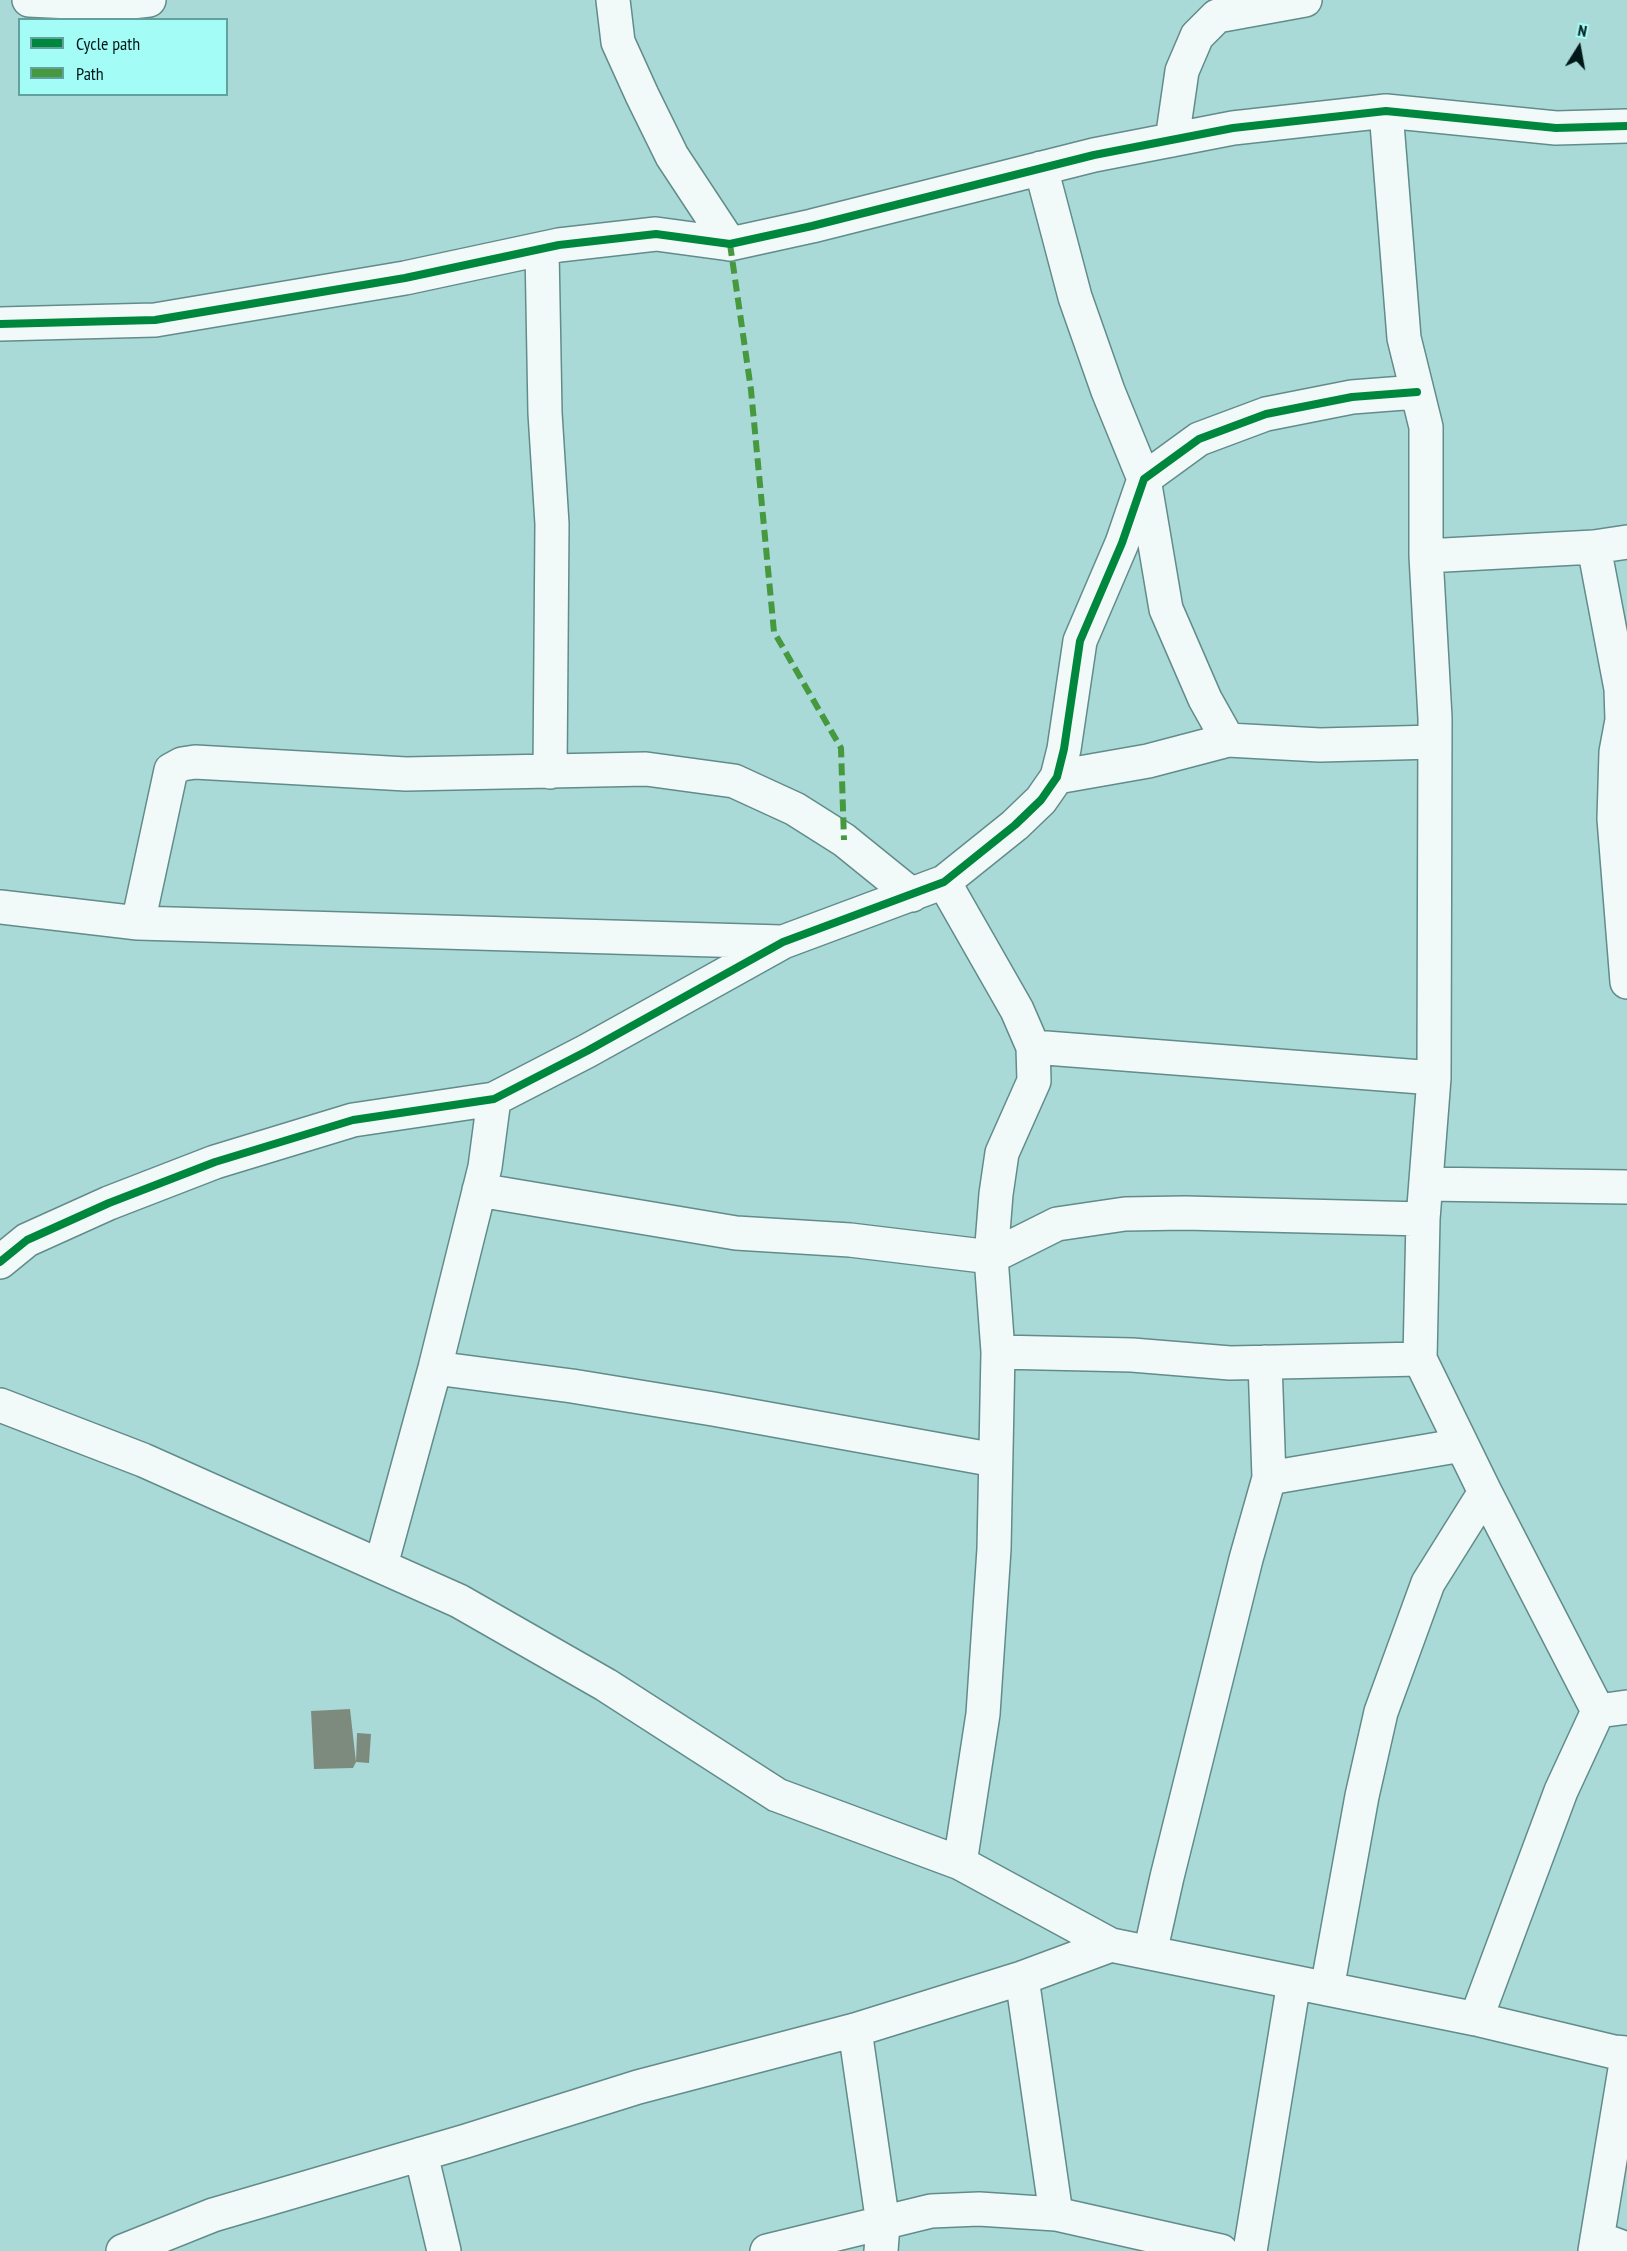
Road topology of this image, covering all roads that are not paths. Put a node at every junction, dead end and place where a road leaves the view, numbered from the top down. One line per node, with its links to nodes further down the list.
1 (29, 0): 2 (street)
2 (148, 0)
3 (613, 0): 9 (street)
4 (1305, 0): 7 (street)
5 (1386, 111): 6 (street); 7 (street); 12 (street)
6 (1627, 126)
7 (1172, 140): 8 (street)
8 (1041, 168): 9 (street); 13 (street)
9 (730, 244): 10 (street)
10 (542, 249): 11 (street); 19 (street)
11 (0, 324)
12 (1417, 392): 13 (street); 16 (street)
13 (1144, 479): 17 (street); 20 (street)
14 (1627, 542): 15 (street)
15 (1594, 547): 16 (street); 26 (street)
16 (1426, 556): 18 (street)
17 (1228, 740): 18 (street); 20 (street)
18 (1435, 742): 28 (street)
19 (550, 772): 22 (street); 24 (street)
20 (1058, 777): 21 (street)
21 (944, 882): 22 (street); 27 (street)
22 (912, 895): 25 (street)
23 (0, 906): 24 (street)
24 (138, 923): 25 (street)
25 (783, 942): 29 (street)
26 (1627, 982)
27 (1033, 1047): 28 (street); 34 (street)
28 (1434, 1078): 30 (street)
29 (494, 1099): 32 (street); 35 (street)
30 (1426, 1184): 31 (street); 33 (street)
31 (1627, 1187)
32 (479, 1190): 34 (street); 39 (street)
33 (1423, 1219): 34 (street); 37 (street)
34 (991, 1257): 36 (street)
35 (0, 1262)
36 (998, 1352): 38 (street); 42 (street)
37 (1420, 1359): 38 (street); 41 (street)
38 (1265, 1362): 43 (street)
39 (435, 1368): 42 (street); 45 (street)
40 (0, 1405): 45 (street)
41 (1462, 1445): 43 (street); 44 (street)
42 (995, 1460): 47 (street)
43 (1269, 1478): 49 (street)
44 (1485, 1492): 46 (street); 52 (street)
45 (381, 1565): 47 (street)
46 (1612, 1709): 53 (street)
47 (960, 1863): 48 (street)
48 (1111, 1945): 49 (street); 50 (street)
49 (1150, 1953): 51 (street)
50 (1022, 1978): 54 (street); 57 (street)
51 (1294, 1982): 52 (street); 64 (street)
52 (1327, 1989): 53 (street)
53 (1476, 2019): 55 (street)
54 (855, 2030): 56 (street); 58 (street)
55 (1627, 2055): 59 (street)
56 (421, 2154): 60 (street); 61 (street)
57 (1056, 2214): 58 (street); 63 (street)
58 (882, 2238): 62 (street)
59 (1607, 2246)
60 (123, 2251)
61 (444, 2251)
62 (767, 2251)
63 (1221, 2251)
64 (1250, 2251)

